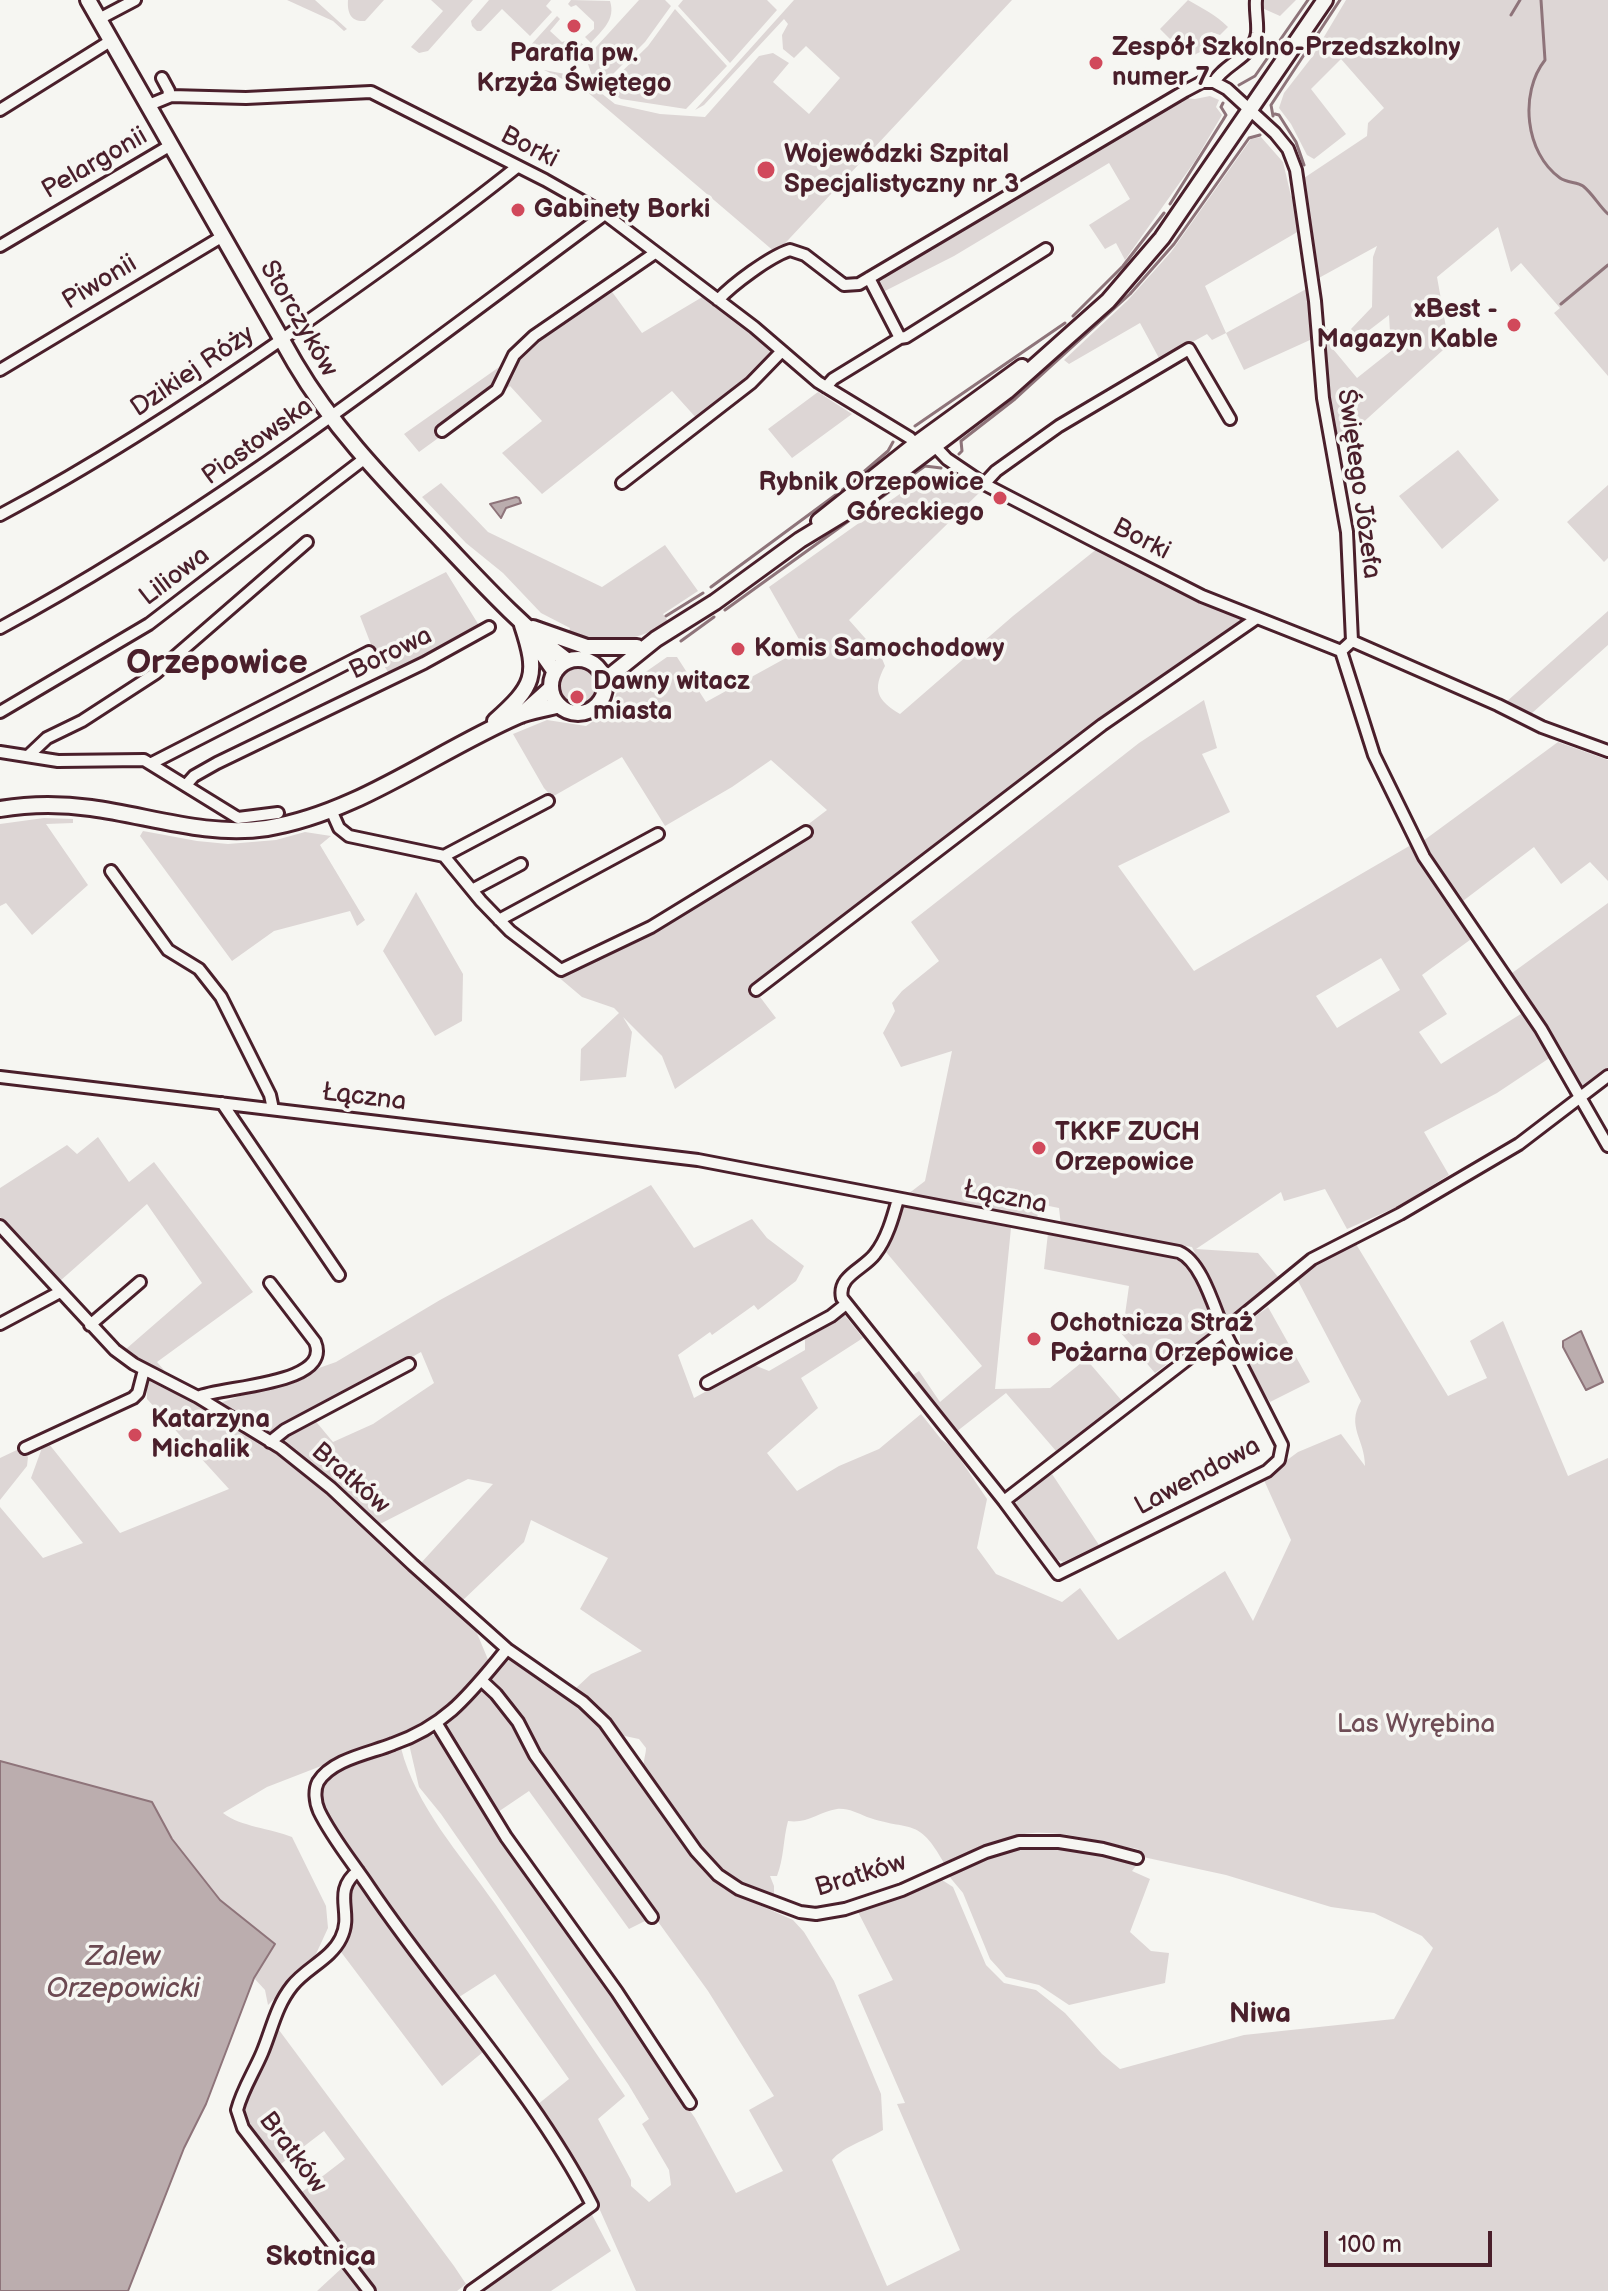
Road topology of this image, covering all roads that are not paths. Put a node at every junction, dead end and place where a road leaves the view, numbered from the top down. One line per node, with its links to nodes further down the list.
1 (88, 0): 5 (main road, Storczyków)
2 (135, 0): 5 (street)
3 (1256, 0): 8 (street)
4 (1325, 0): 12 (main road)
5 (99, 19): 6 (main road, Storczyków)
6 (112, 40): 10 (main road, Storczyków); 11 (street)
7 (162, 78): 9 (street)
8 (1214, 82): 12 (street, Świętego Józefa); 20 (street)
9 (168, 97): 10 (street, Borki); 14 (street, Borki)
10 (149, 105): 13 (main road, Storczyków)
11 (0, 110)
12 (1250, 110): 30 (main road); 41 (street, Świętego Józefa)
13 (171, 145): 16 (main road, Storczyków); 17 (street, Pelargonii)
14 (517, 167): 15 (street, Borki); 23 (street, Dzikiej Róży)
15 (605, 214): 19 (street, Borki); 27 (street, Piastowska)
16 (223, 236): 23 (main road, Storczyków); 25 (street, Piwonii)
17 (0, 246)
18 (1046, 249): 22 (street)
19 (655, 253): 21 (street, Borki); 29 (street)
20 (869, 278): 21 (street); 22 (street)
21 (718, 300): 24 (street, Borki)
22 (900, 338): 26 (street)
23 (282, 340): 27 (main road, Storczyków); 34 (street, Dzikiej Róży)
24 (782, 351): 26 (street, Borki); 32 (street)
25 (0, 370)
26 (826, 387): 30 (street, Borki)
27 (330, 417): 31 (main road, Storczyków); 39 (street, Piastowska)
28 (1230, 419): 33 (street)
29 (442, 431)
30 (925, 445): 33 (street, Borki); 40 (main road)
31 (364, 459): 37 (main road, Storczyków); 51 (street, Liliowa)
32 (622, 483)
33 (984, 484): 36 (street, Borki)
34 (0, 515)
35 (307, 542): 56 (street)
36 (1257, 618): 43 (street, Borki); 70 (street)
37 (521, 623): 42 (main road); 45 (main road, Storczyków); 47 (main road, Storczyków); 53 (main road)
38 (489, 627): 58 (street, Borowa)
39 (0, 628)
40 (656, 639): 42 (main road); 48 (main road)
41 (1352, 641): 43 (street); 54 (street)
42 (637, 647): 46 (main road)
43 (1341, 651): 73 (street)
44 (369, 652): 57 (street, Borowa)
45 (568, 661): 46 (main road); 47 (main road)
46 (596, 665): 48 (main road)
47 (555, 672): 49 (main road)
48 (605, 680): 50 (main road)
49 (551, 688): 50 (main road); 52 (main road)
50 (559, 705): 52 (main road)
51 (0, 712)
52 (521, 715): 53 (main road)
53 (477, 737): 61 (main road)
54 (1608, 751)
55 (0, 752): 56 (street)
56 (28, 756): 57 (street)
57 (152, 763): 58 (street)
58 (186, 785): 62 (street)
59 (548, 801): 65 (street)
60 (0, 809): 61 (main road)
61 (331, 810): 65 (street)
62 (278, 813)
63 (806, 832): 69 (street)
64 (658, 834): 69 (street)
65 (444, 856): 68 (street)
66 (521, 864): 68 (street)
67 (111, 871): 75 (street)
68 (472, 890): 69 (street)
69 (499, 920)
70 (756, 990)
71 (1608, 1076): 73 (street)
72 (0, 1077): 74 (street, Łączna)
73 (1581, 1097): 76 (street); 86 (street)
74 (222, 1103): 75 (street, Łączna); 79 (street)
75 (273, 1109): 77 (street, Łączna)
76 (1608, 1146)
77 (898, 1199): 83 (street); 86 (street, Łączna)
78 (0, 1226): 82 (street, Bratków)
79 (339, 1275)
80 (140, 1282): 85 (street)
81 (270, 1283): 90 (street)
82 (60, 1292): 84 (street); 85 (street, Bratków)
83 (846, 1304): 89 (street); 93 (street, Lawendowa)
84 (0, 1324)
85 (90, 1325): 88 (street, Bratków)
86 (1224, 1331): 93 (street); 93 (street, Lawendowa)
87 (409, 1364): 91 (street)
88 (144, 1370): 90 (street, Bratków); 92 (street)
89 (707, 1383)
90 (198, 1397): 91 (street, Bratków)
91 (270, 1442): 94 (street, Bratków)
92 (25, 1448)
93 (1004, 1501)
94 (507, 1649): 95 (street); 97 (street, Bratków)
95 (481, 1680): 96 (street); 99 (street)
96 (437, 1724): 98 (street); 100 (street)
97 (1137, 1858)
98 (358, 1871): 101 (street, Bratków); 102 (street)
99 (652, 1917)
100 (690, 2103)
101 (369, 2291)
102 (471, 2291)

